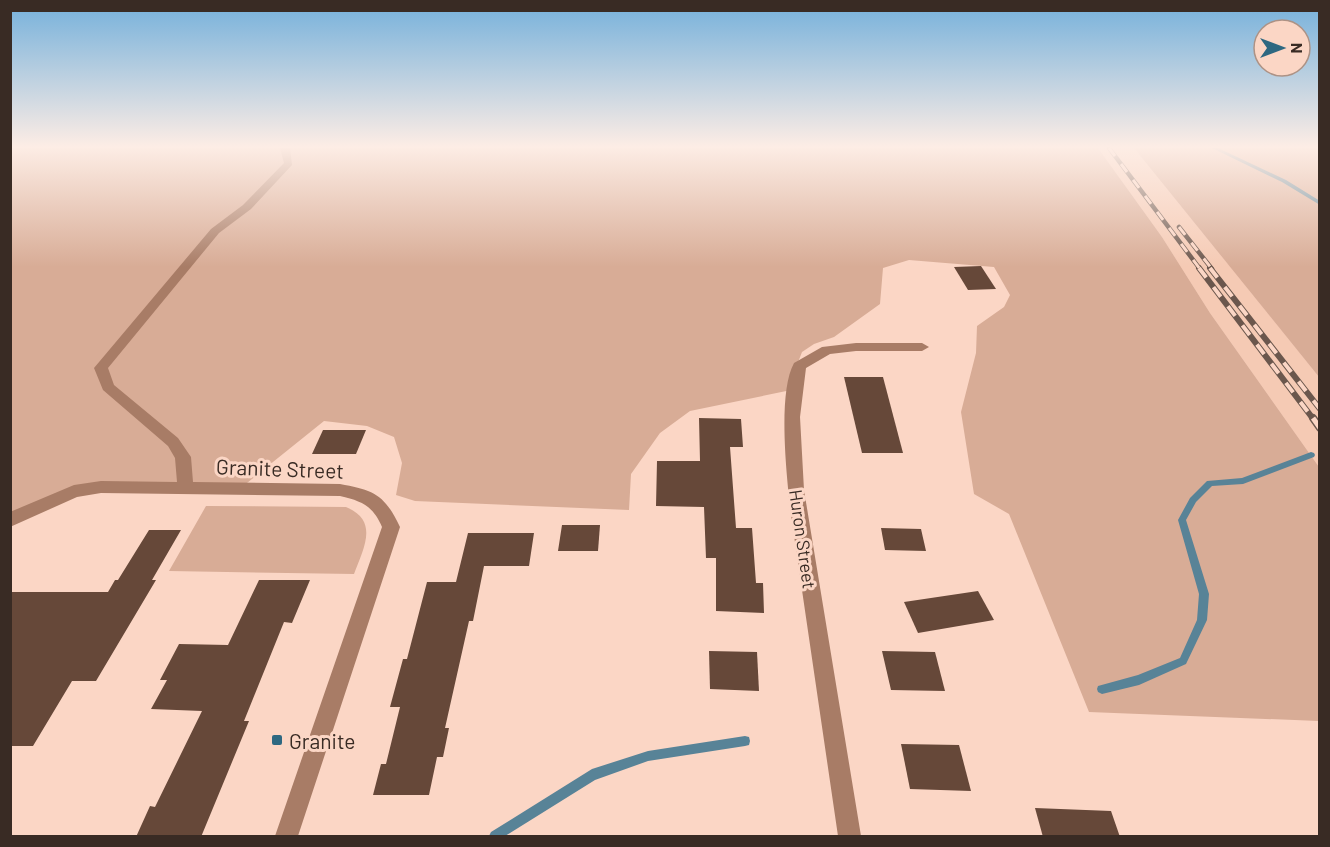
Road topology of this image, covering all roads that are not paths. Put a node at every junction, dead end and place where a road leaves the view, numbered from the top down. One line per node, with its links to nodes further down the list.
1 (267, 188): 3 (street)
2 (922, 347): 6 (street, Huron Street)
3 (185, 488): 4 (street, Granite Street); 5 (street, Granite Street)
4 (10, 520)
5 (287, 837)
6 (849, 837)

